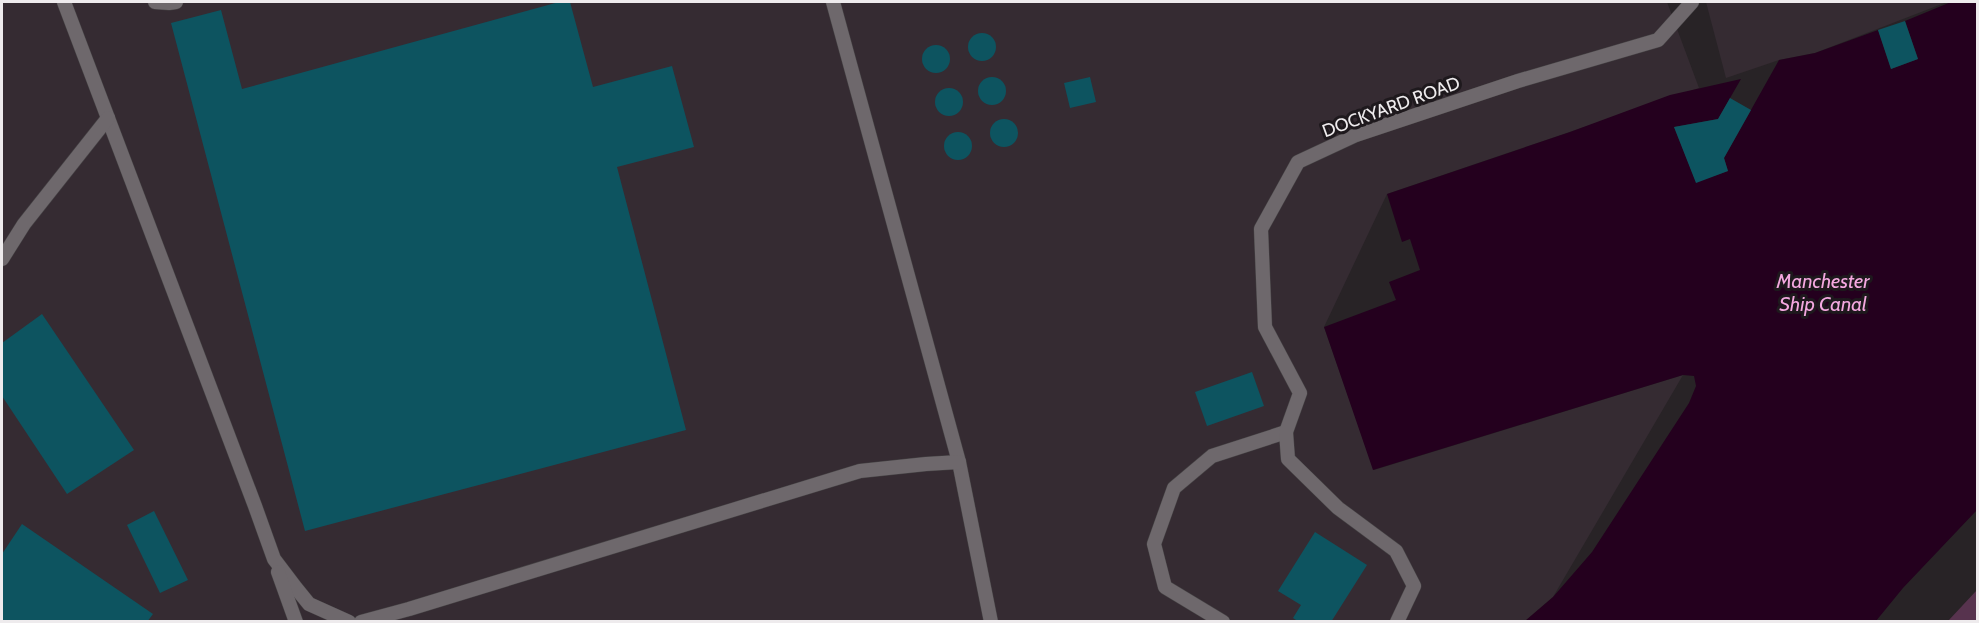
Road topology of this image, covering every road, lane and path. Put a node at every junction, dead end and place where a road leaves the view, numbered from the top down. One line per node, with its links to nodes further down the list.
1 (64, 2): 6 (lane)
2 (155, 2): 3 (lane)
3 (176, 2)
4 (833, 2): 9 (lane)
5 (1692, 2): 8 (lane, DOCKYARD ROAD)
6 (108, 118): 7 (lane); 10 (lane)
7 (2, 259)
8 (1286, 432): 15 (lane); 16 (lane, DOCKYARD ROAD)
9 (959, 462): 13 (lane); 14 (lane)
10 (274, 559): 11 (lane); 12 (lane)
11 (296, 621)
12 (349, 621)
13 (361, 621)
14 (991, 621)
15 (1223, 621)
16 (1397, 621)

